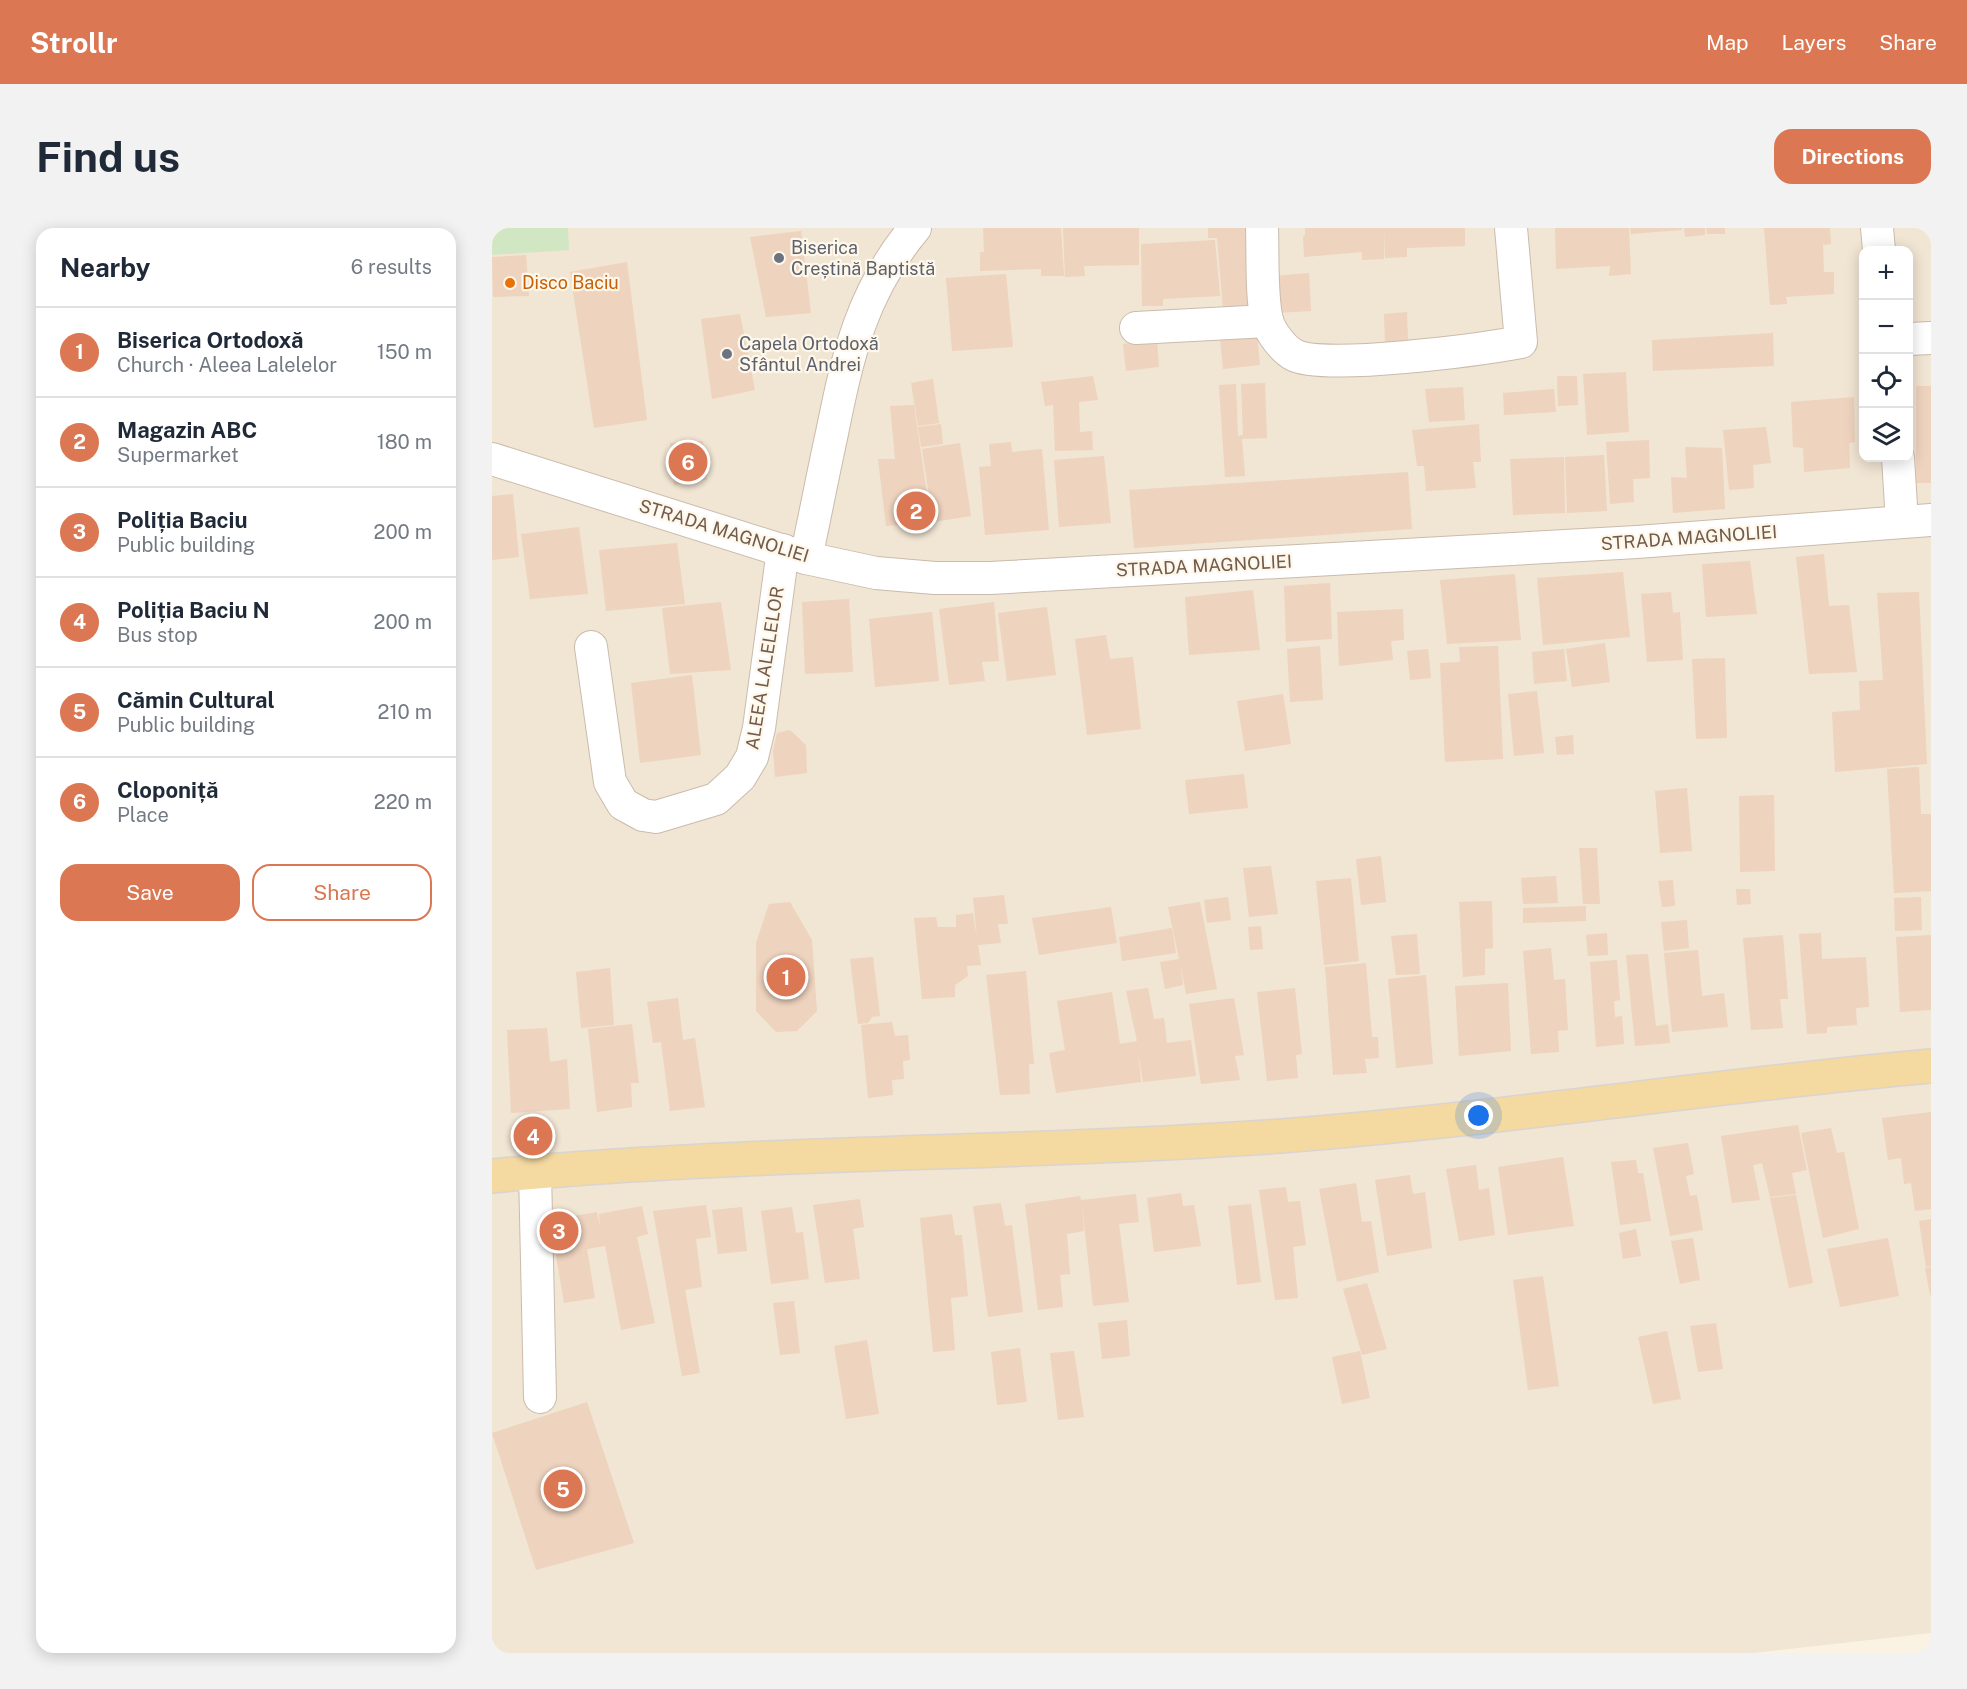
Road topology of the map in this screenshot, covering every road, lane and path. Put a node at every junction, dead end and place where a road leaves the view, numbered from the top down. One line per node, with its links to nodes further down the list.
1 (915, 228): 13 (street, ALEEA LALELELOR)
2 (1262, 228): 6 (street)
3 (1511, 228): 6 (street)
4 (1877, 228): 5 (street)
5 (1879, 246)
6 (1267, 321): 7 (street)
7 (1136, 328)
8 (1931, 338): 9 (street)
9 (1913, 339)
10 (492, 459): 13 (street, STRADA MAGNOLIEI)
11 (1899, 462): 12 (street)
12 (1917, 521): 13 (street, STRADA MAGNOLIEI)
13 (794, 554): 14 (street, ALEEA LALELELOR)
14 (591, 647)
15 (1931, 1066): 16 (main road)
16 (535, 1171): 17 (main road); 18 (street)
17 (492, 1176)
18 (540, 1397)

